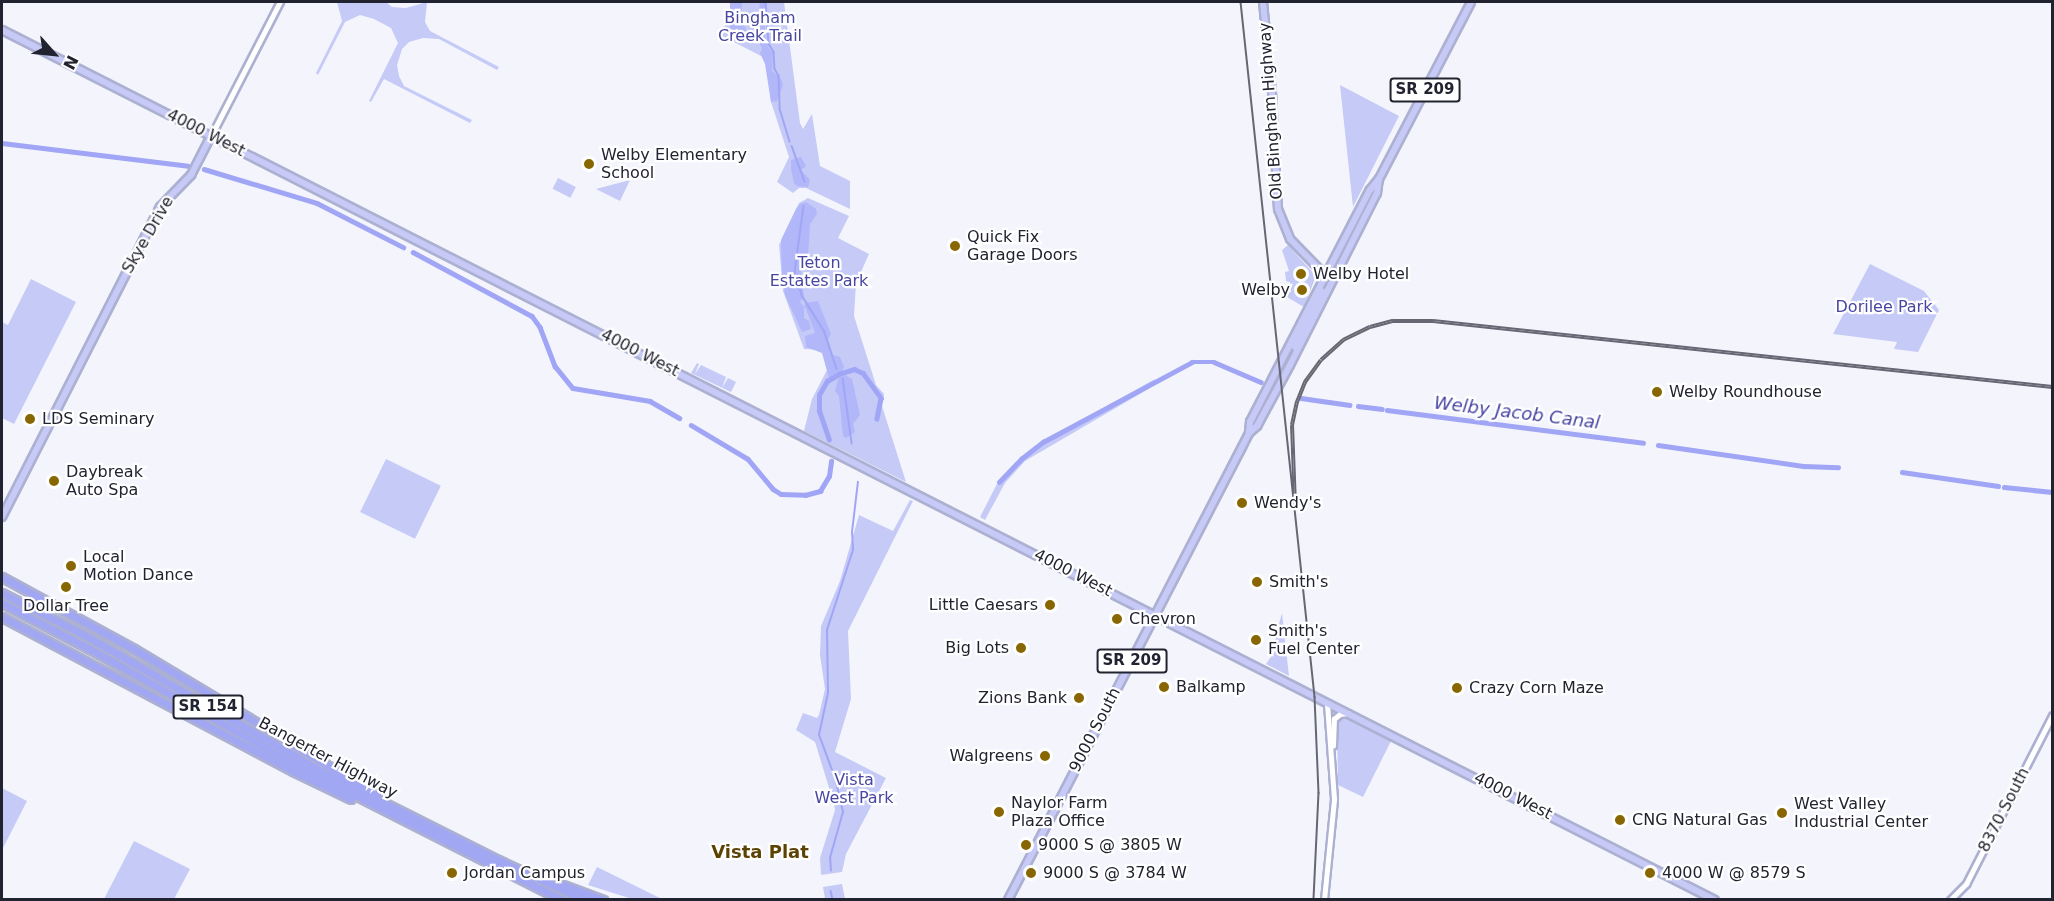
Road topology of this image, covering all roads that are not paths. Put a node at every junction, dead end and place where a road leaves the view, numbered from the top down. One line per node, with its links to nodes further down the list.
1 (280, 2): 5 (street, Skye Drive)
2 (1263, 2): 7 (main road, Old Bingham Highway)
3 (1471, 2): 6 (main road, 9000 South / SR 209)
4 (2, 30): 5 (main road, 4000 West)
5 (211, 136): 10 (main road, Skye Drive); 14 (main road, 4000 West)
6 (1379, 179): 7 (main road, 9000 South / SR 209); 8 (main road, 9000 South / SR 209)
7 (1326, 276): 8 (main road); 9 (main road, 9000 South / SR 209)
8 (1290, 364): 9 (main road, 9000 South / SR 209)
9 (1249, 433): 14 (main road, 9000 South / SR 209)
10 (2, 517)
11 (2, 578): 20 (highway)
12 (2, 593): 20 (highway, Bangerter Highway / SR 154)
13 (2, 603): 21 (highway, Bangerter Highway / SR 154)
14 (1155, 615): 16 (main road, 4000 West); 28 (main road, 9000 South / SR 209)
15 (2, 617): 21 (highway)
16 (1327, 703): 17 (main road, 4000 West); 19 (street)
17 (1349, 713): 19 (street); 30 (main road, 4000 West)
18 (2052, 716): 31 (street, 8370 South)
19 (1332, 754): 29 (street)
20 (415, 819): 22 (highway, Bangerter Highway / SR 154)
21 (408, 824): 23 (highway, Bangerter Highway / SR 154)
22 (511, 867): 26 (highway, Bangerter Highway / SR 154); 27 (highway)
23 (508, 874): 24 (highway); 25 (highway, Bangerter Highway / SR 154)
24 (555, 900)
25 (562, 900)
26 (585, 900)
27 (603, 900)
28 (1008, 900)
29 (1323, 900)
30 (1715, 900)
31 (1950, 900)

